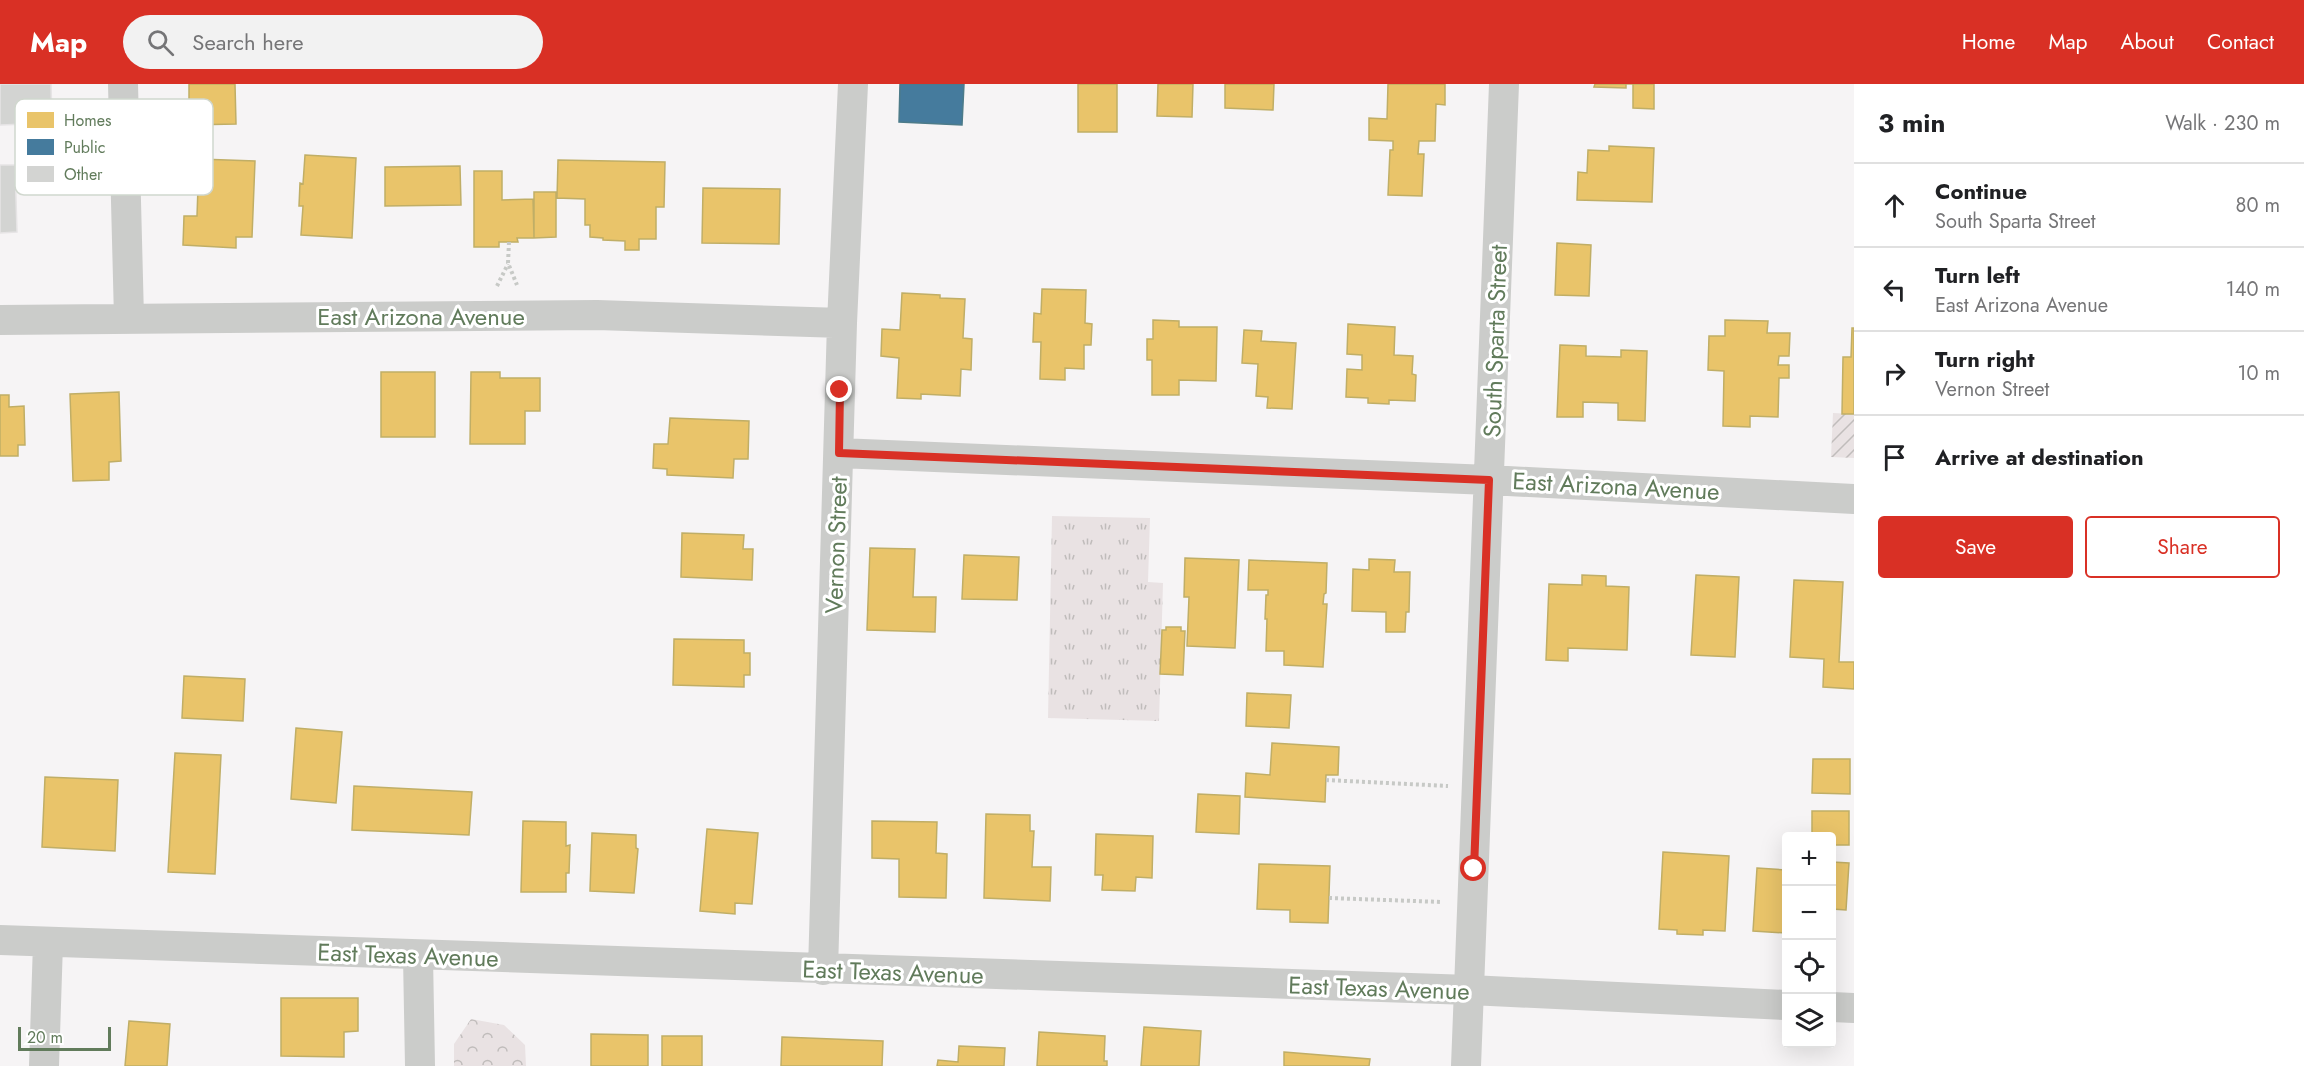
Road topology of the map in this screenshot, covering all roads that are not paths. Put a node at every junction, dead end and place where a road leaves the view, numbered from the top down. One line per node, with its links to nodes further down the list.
1 (123, 84): 4 (street)
2 (853, 84): 8 (street, Vernon Street)
3 (1504, 84): 10 (street, South Sparta Street)
4 (123, 99)
5 (126, 195): 6 (street)
6 (129, 318): 7 (street, East Arizona Avenue); 8 (street, East Arizona Avenue)
7 (0, 320)
8 (842, 322): 9 (street, Vernon Street)
9 (839, 453): 10 (street, East Arizona Avenue); 15 (street, Vernon Street)
10 (1489, 480): 11 (street, East Arizona Avenue); 16 (street, South Sparta Street)
11 (1854, 499)
12 (0, 940): 13 (street, East Texas Avenue)
13 (48, 943): 14 (street, East Texas Avenue); 20 (street)
14 (418, 956): 15 (street, East Texas Avenue); 21 (street)
15 (823, 970): 16 (street, East Texas Avenue)
16 (1470, 990): 17 (street, East Texas Avenue); 22 (street, South Sparta Street)
17 (1782, 1005)
18 (1836, 1007): 19 (street)
19 (1854, 1008)
20 (44, 1066)
21 (420, 1066)
22 (1466, 1066)

